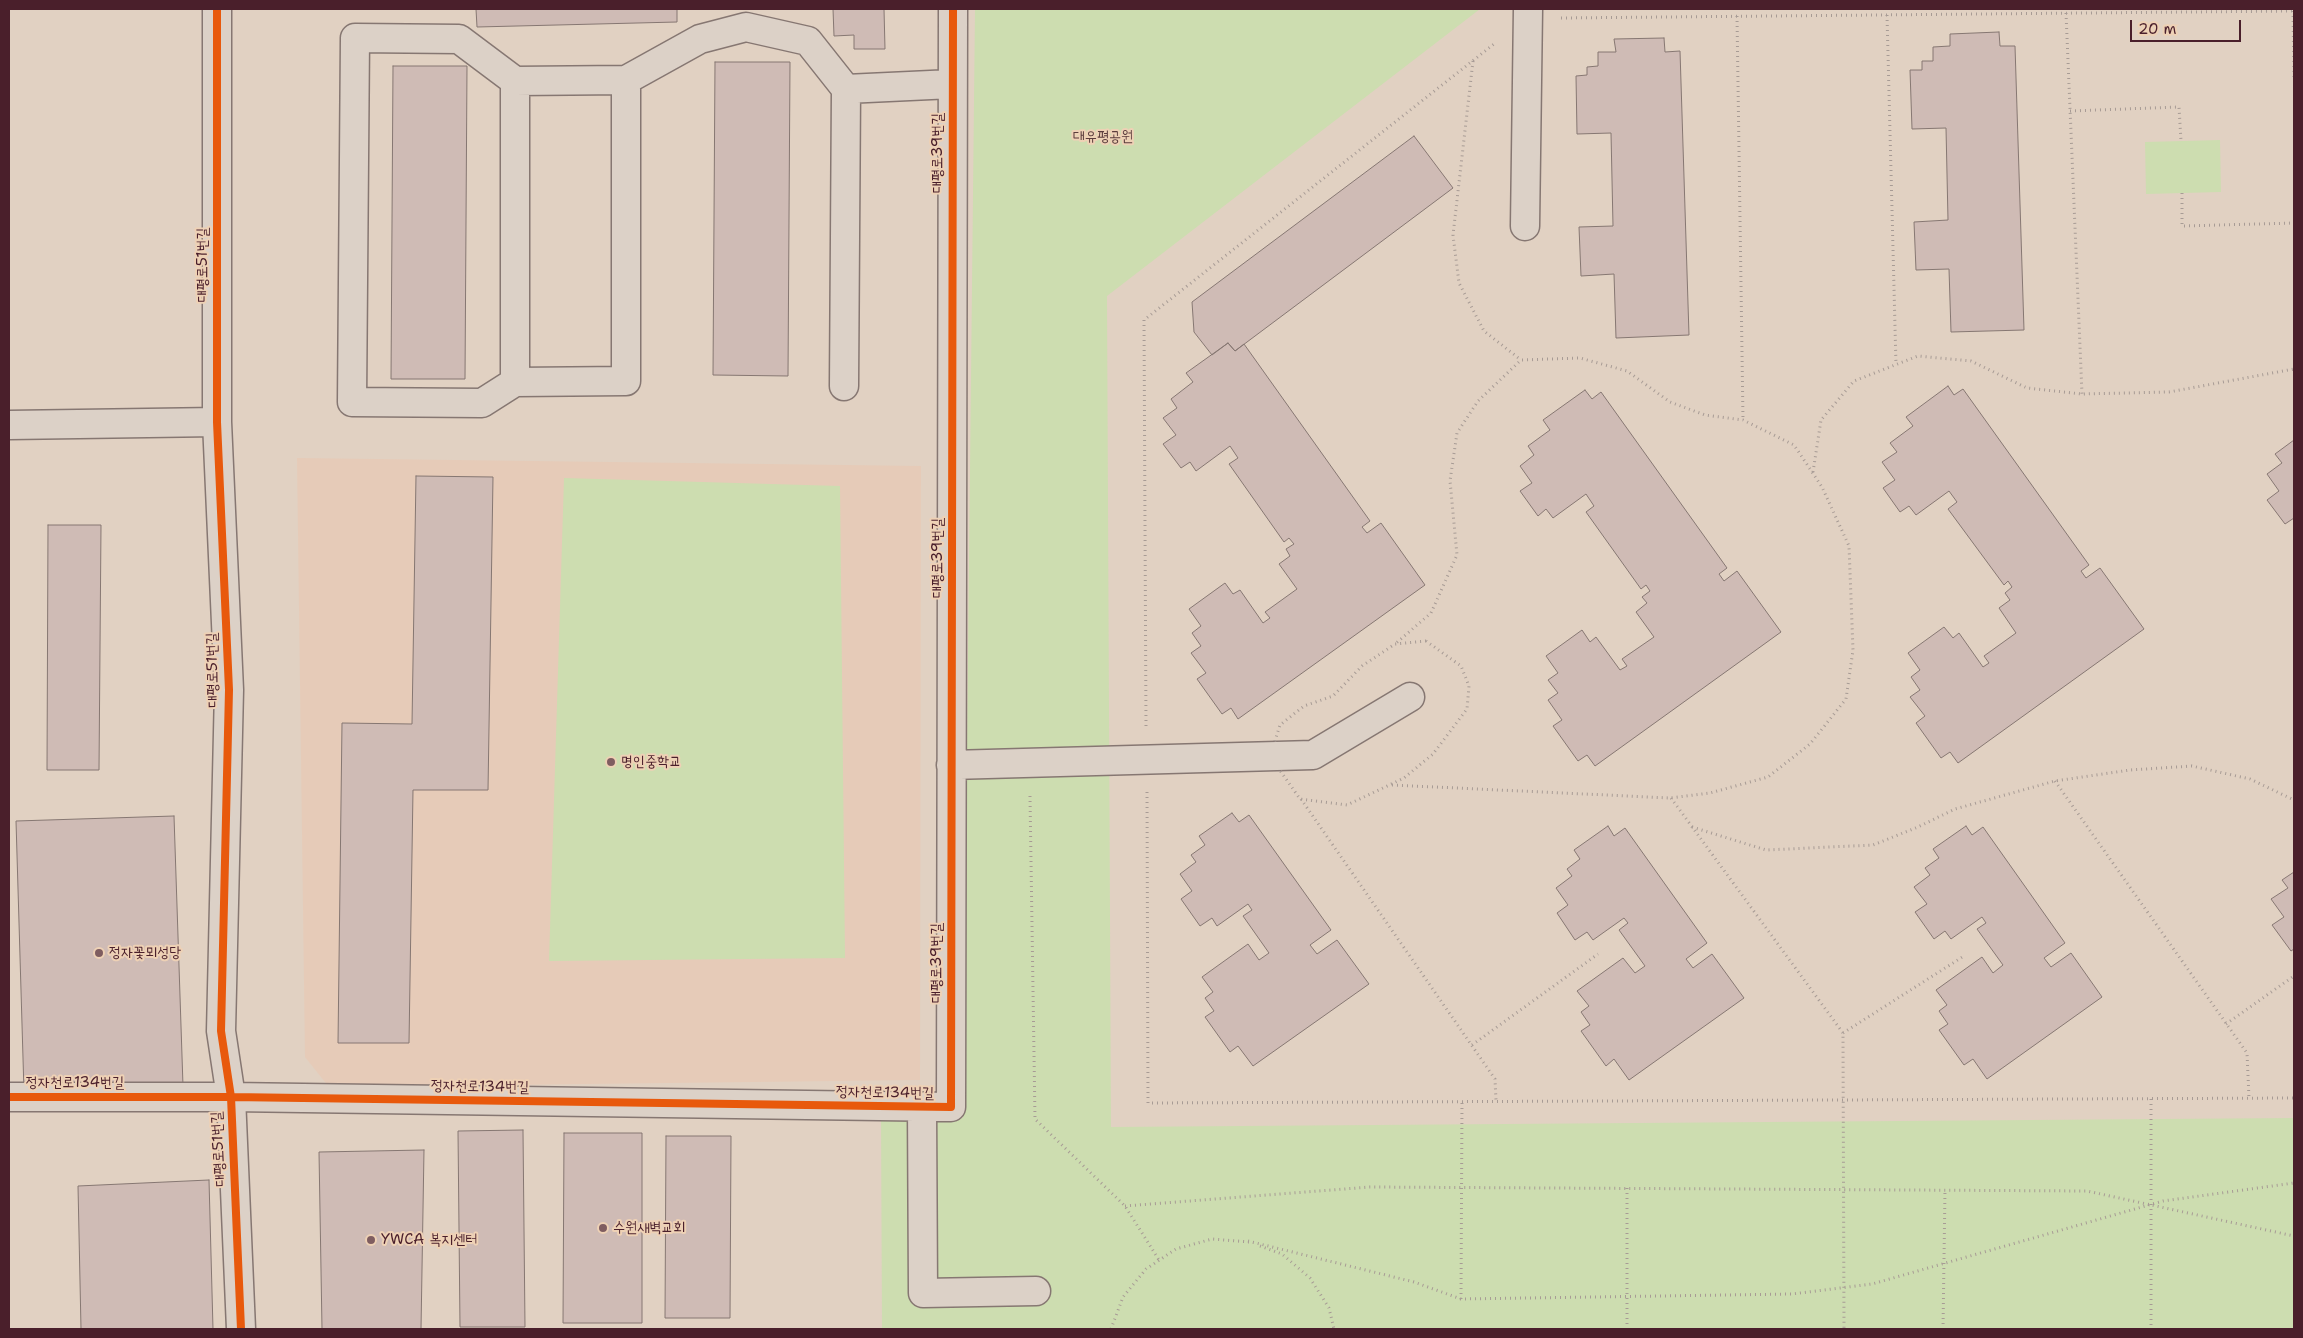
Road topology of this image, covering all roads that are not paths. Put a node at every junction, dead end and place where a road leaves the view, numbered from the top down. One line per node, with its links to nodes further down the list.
1 (217, 9): 12 (street, 대평로51번길)
2 (953, 9): 7 (street, 대평로39번길)
3 (1528, 13): 9 (street)
4 (746, 18): 5 (street); 8 (street)
5 (626, 80): 6 (street); 10 (street)
6 (515, 81): 10 (street); 10 (street)
7 (952, 84): 8 (street); 15 (street, 대평로39번길)
8 (846, 90): 11 (street)
9 (1525, 226)
10 (515, 382)
11 (844, 386)
12 (217, 422): 13 (street); 17 (street, 대평로51번길)
13 (9, 425)
14 (1410, 697): 15 (street)
15 (951, 765): 19 (street, 대평로39번길)
16 (9, 1097): 17 (street, 정자천로134번길)
17 (231, 1097): 18 (street, 정자천로134번길); 21 (street, 대평로51번길)
18 (922, 1107): 19 (street, 정자천로134번길); 20 (street)
19 (951, 1107)
20 (1036, 1291)
21 (241, 1329)

